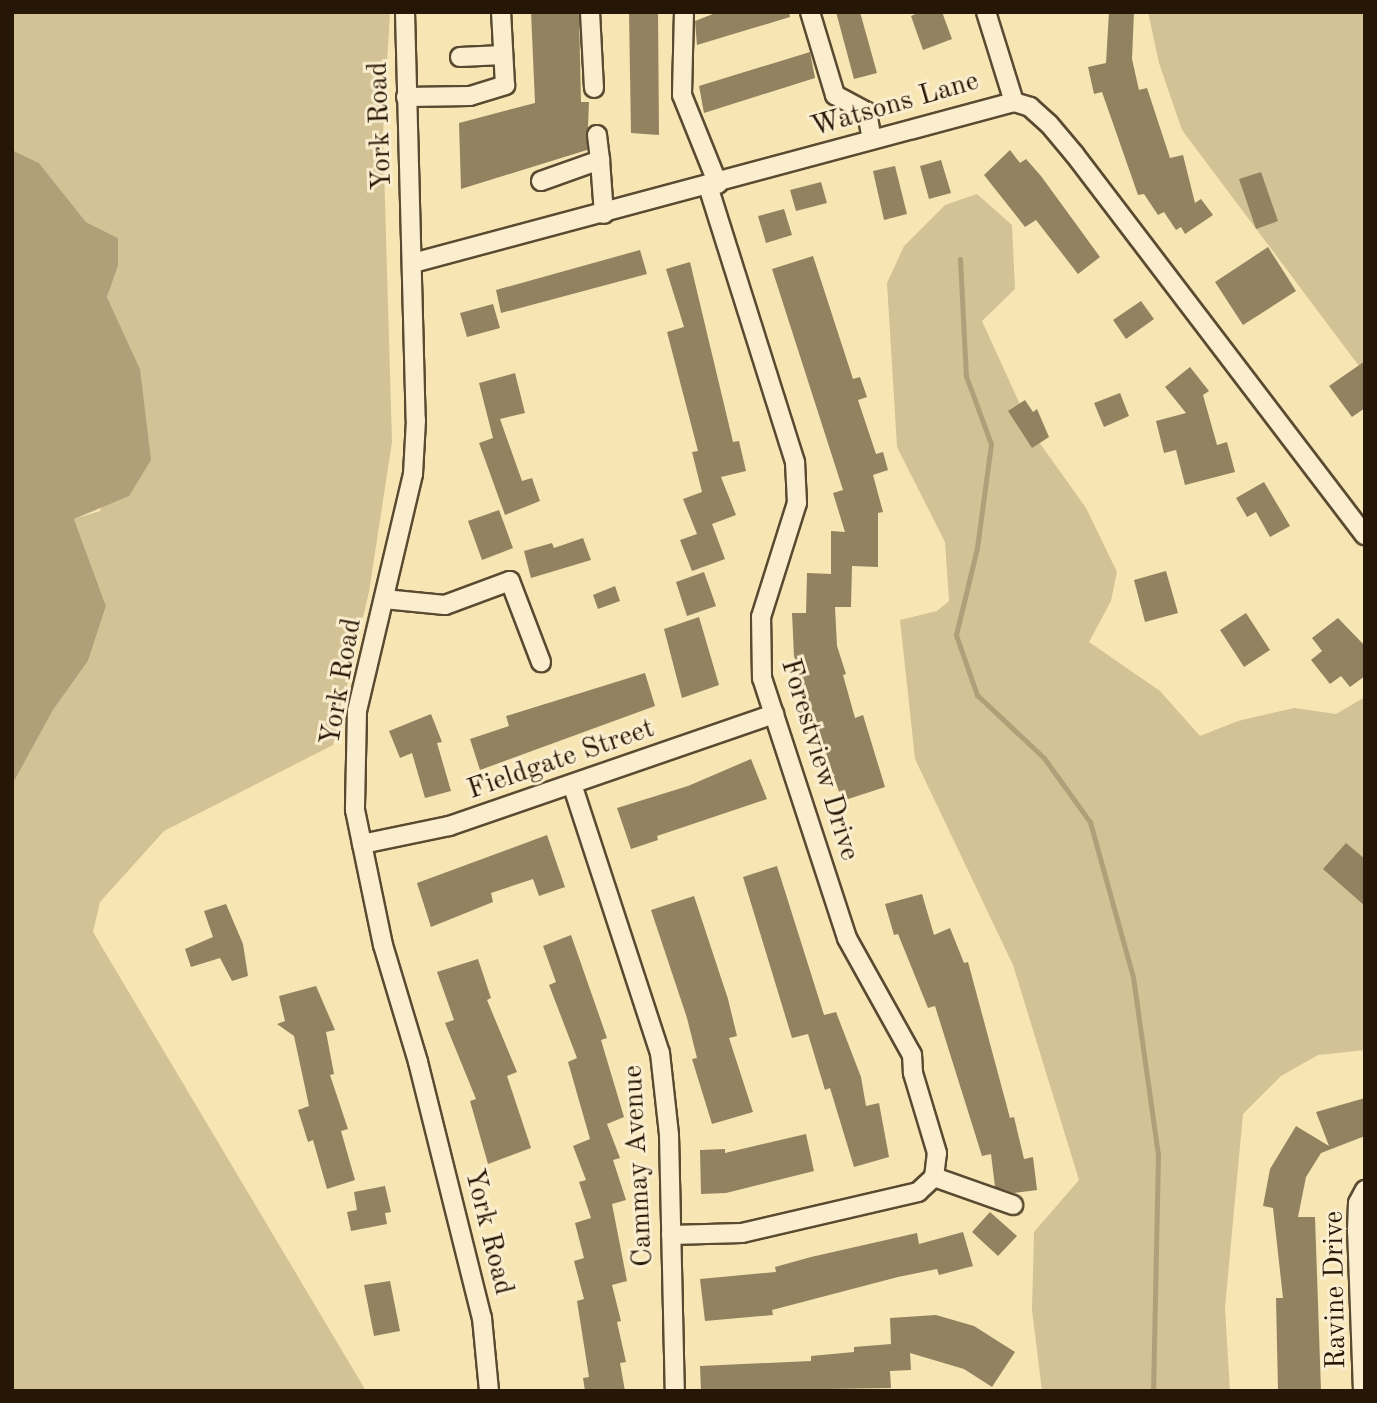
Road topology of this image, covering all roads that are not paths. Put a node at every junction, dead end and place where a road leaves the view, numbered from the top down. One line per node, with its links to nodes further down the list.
1 (405, 12): 10 (street, York Road)
2 (501, 12): 7 (street)
3 (590, 12): 9 (street)
4 (684, 12): 16 (street, Forestview Drive)
5 (810, 12): 13 (street)
6 (986, 12): 11 (street)
7 (503, 55): 8 (street); 10 (street)
8 (460, 57)
9 (594, 88)
10 (406, 97): 18 (street, York Road)
11 (1014, 102): 13 (street, Watsons Lane); 19 (street, Watsons Lane)
12 (597, 135): 14 (street)
13 (872, 139): 16 (street, Watsons Lane)
14 (600, 160): 15 (street); 17 (street)
15 (541, 181)
16 (713, 185): 17 (street, Watsons Lane); 22 (street, Forestview Drive)
17 (604, 214): 18 (street, Watsons Lane)
18 (413, 263): 20 (street, York Road)
19 (1365, 535)
20 (384, 599): 21 (street); 24 (street, York Road)
21 (541, 662)
22 (774, 714): 23 (street, Fieldgate Street); 25 (street, Forestview Drive)
23 (572, 784): 24 (street, Fieldgate Street); 28 (street, Cammay Avenue)
24 (362, 844): 30 (street, York Road)
25 (934, 1177): 27 (street); 28 (street)
26 (1365, 1190): 29 (street, Ravine Drive)
27 (1013, 1205)
28 (671, 1235): 31 (street, Cammay Avenue)
29 (1363, 1386)
30 (489, 1391)
31 (675, 1391)

